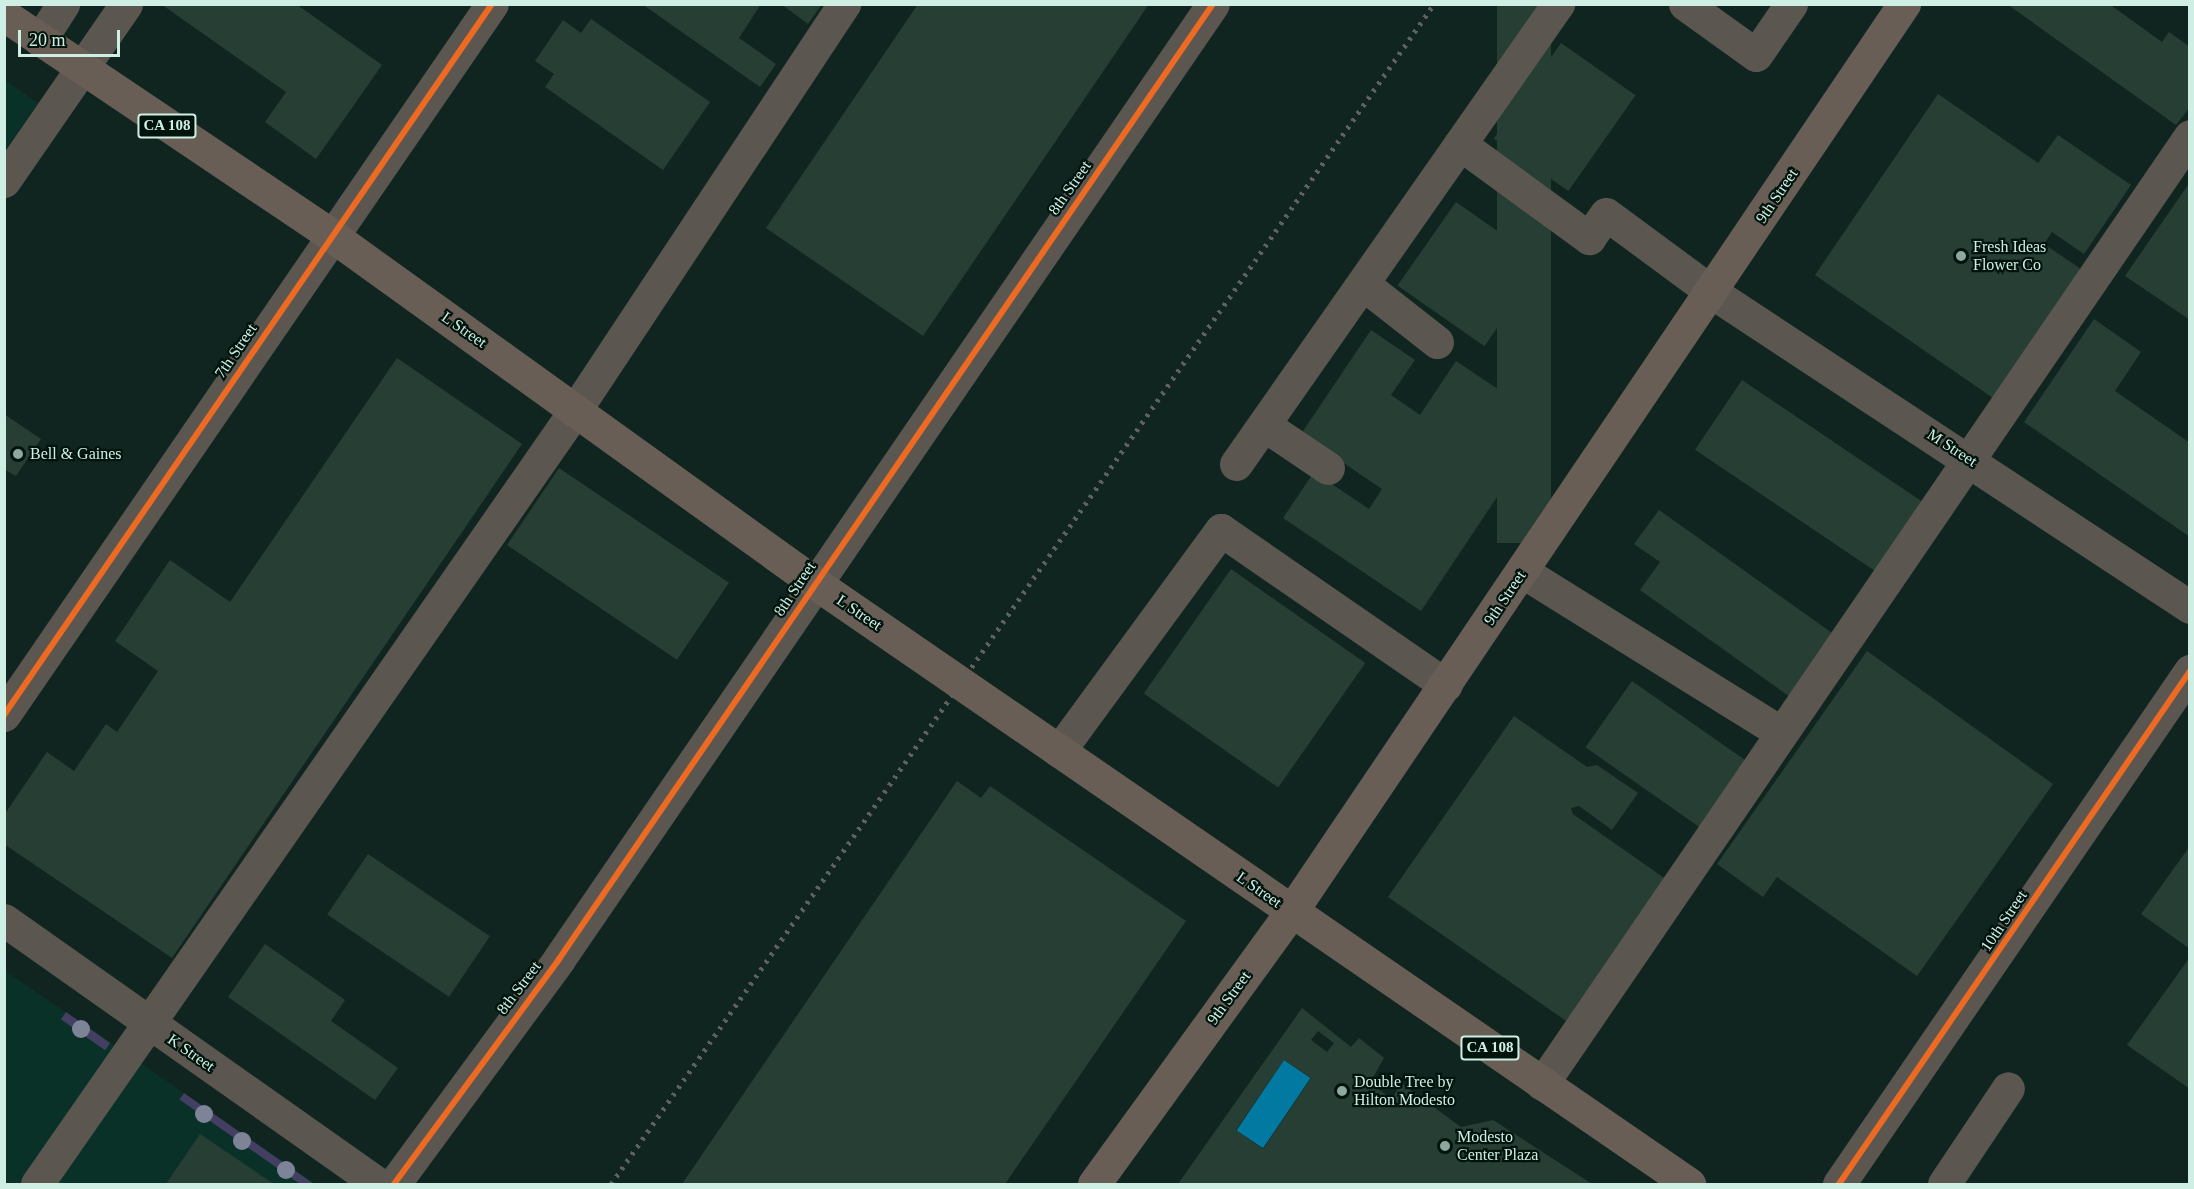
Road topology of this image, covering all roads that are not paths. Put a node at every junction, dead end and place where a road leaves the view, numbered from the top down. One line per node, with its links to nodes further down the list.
1 (63, 4): 11 (street)
2 (126, 4): 12 (street)
3 (492, 4): 16 (street, 7th Street)
4 (844, 4): 20 (street)
5 (1213, 4): 26 (street, 8th Street)
6 (1558, 4): 14 (street)
7 (1685, 4): 8 (street)
8 (1791, 4)
9 (1904, 4): 18 (main road, 9th Street)
10 (4, 15): 11 (main road, L Street / CA 108)
11 (40, 40): 12 (main road, L Street / CA 108)
12 (81, 70): 15 (street); 16 (main road, L Street / CA 108)
13 (2190, 136): 22 (street)
14 (1460, 144): 17 (street); 18 (street, M Street)
15 (4, 181)
16 (331, 236): 20 (main road, L Street / CA 108); 30 (street, 7th Street)
17 (1363, 284): 19 (street); 21 (street)
18 (1713, 292): 22 (street, M Street); 25 (main road, 9th Street)
19 (1437, 342)
20 (576, 409): 26 (main road, L Street / CA 108); 35 (street)
21 (1264, 425): 23 (street); 24 (street)
22 (1967, 457): 27 (street, M Street); 31 (street)
23 (1236, 464)
24 (1328, 468)
25 (1523, 572): 29 (main road, 9th Street); 31 (street)
26 (815, 583): 32 (main road, L Street / CA 108); 40 (street, 8th Street)
27 (2190, 607)
28 (2190, 671): 43 (street, 10th Street)
29 (1446, 686): 32 (street); 33 (main road, 9th Street)
30 (4, 715)
31 (1780, 732): 36 (street)
32 (1059, 750): 33 (main road, L Street / CA 108)
33 (1291, 912): 36 (main road, L Street / CA 108); 41 (main road, 9th Street)
34 (4, 920): 35 (street, K Street)
35 (148, 1023): 38 (street); 39 (street, K Street)
36 (1542, 1084): 42 (main road, L Street / CA 108)
37 (2008, 1088): 44 (street)
38 (37, 1185)
39 (378, 1185)
40 (394, 1185)
41 (1094, 1185)
42 (1689, 1185)
43 (1839, 1185)
44 (1944, 1185)

